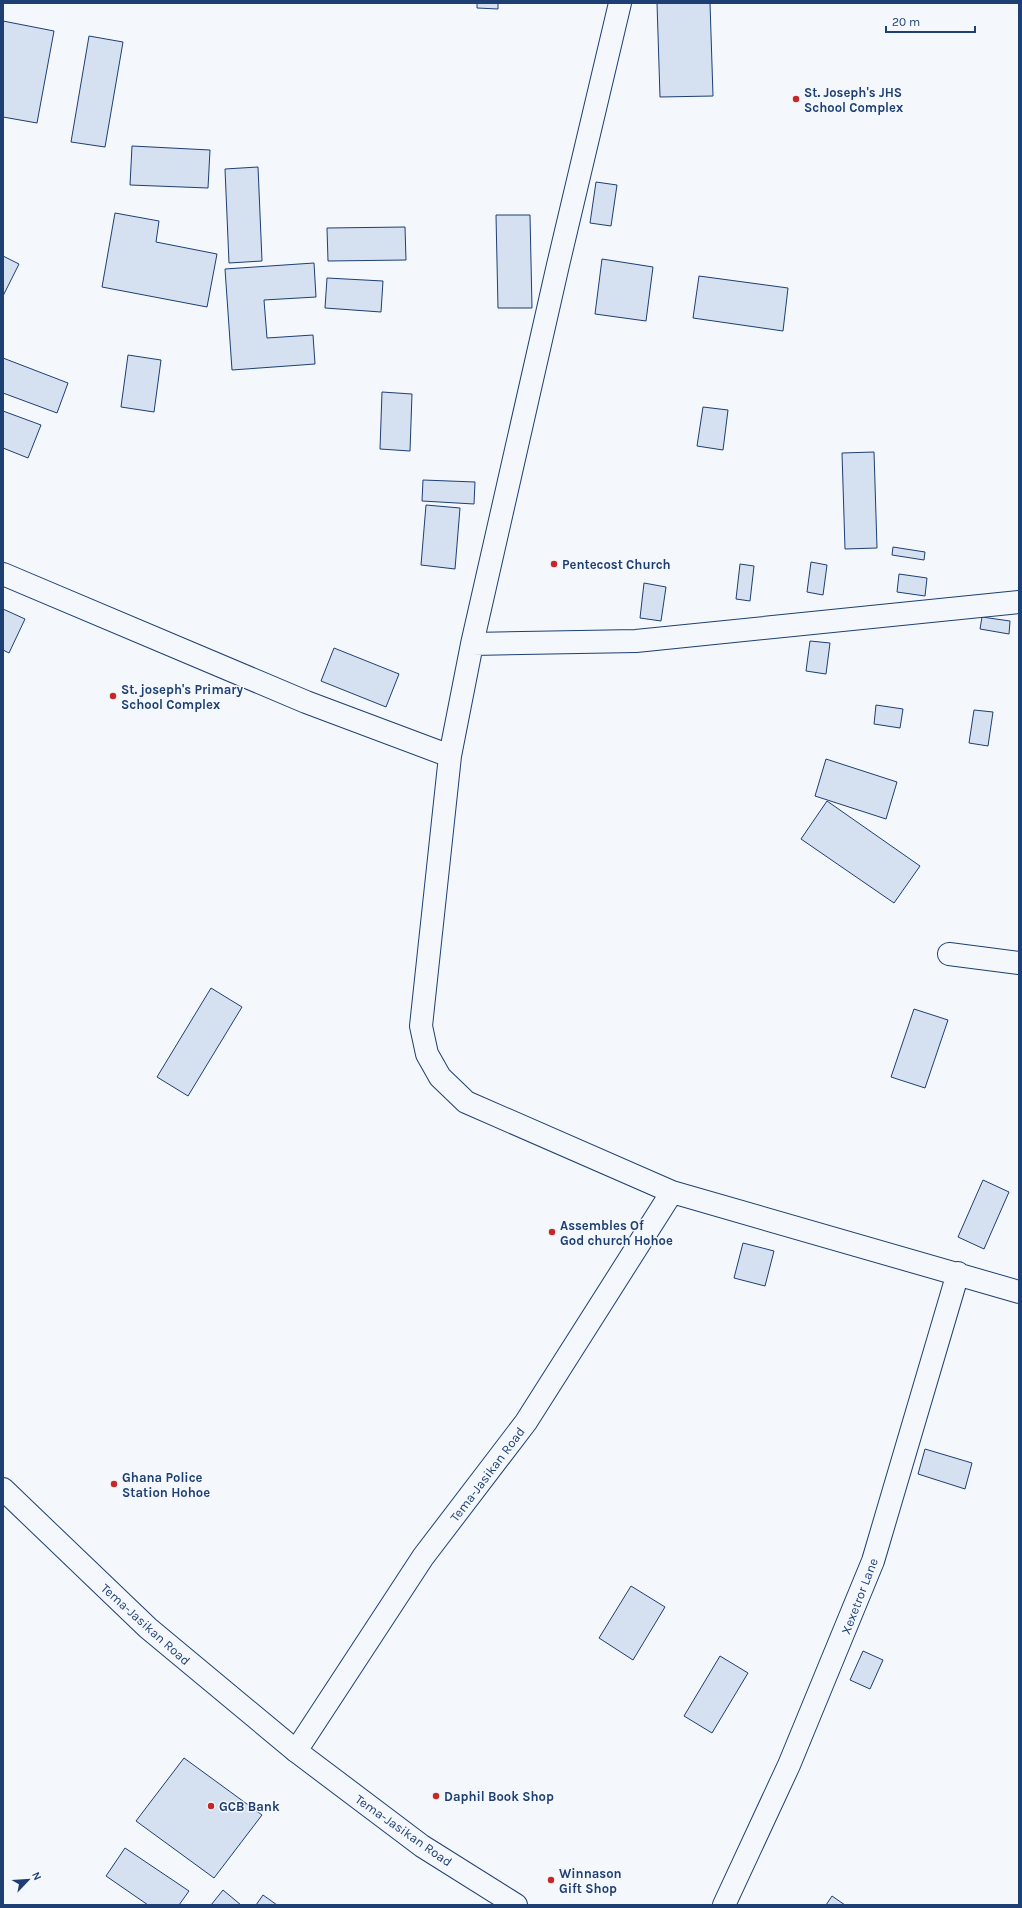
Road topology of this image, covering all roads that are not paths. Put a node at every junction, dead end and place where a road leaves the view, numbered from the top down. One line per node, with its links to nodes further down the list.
1 (620, 3): 4 (main road)
2 (3, 574): 5 (main road)
3 (1019, 602): 4 (main road)
4 (472, 644): 5 (main road)
5 (450, 756): 8 (main road)
6 (949, 954): 7 (main road)
7 (1019, 963)
8 (672, 1192): 9 (main road); 12 (main road, Tema-Jasikan Road)
9 (958, 1273): 10 (main road); 14 (main road, Xexetror Lane)
10 (1019, 1292)
11 (3, 1489): 12 (main road, Tema-Jasikan Road)
12 (296, 1752): 13 (main road, Tema-Jasikan Road)
13 (516, 1905)
14 (724, 1905)

